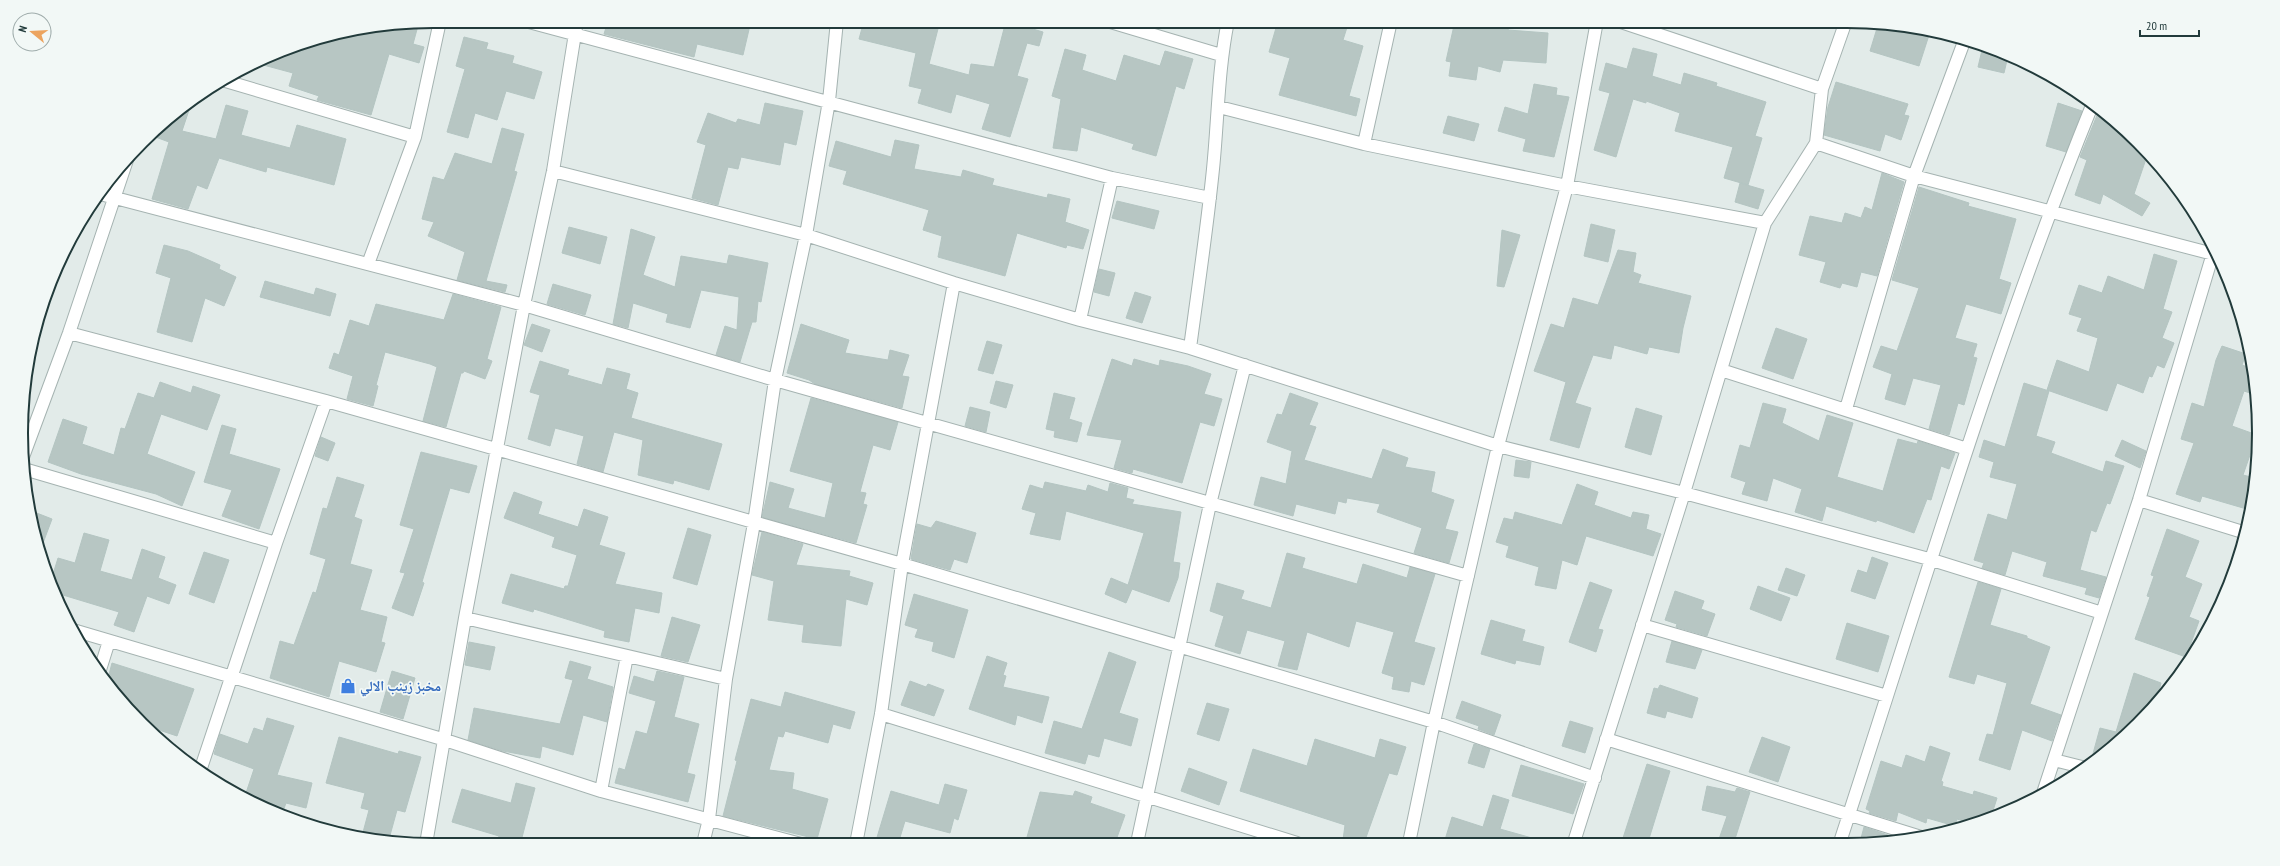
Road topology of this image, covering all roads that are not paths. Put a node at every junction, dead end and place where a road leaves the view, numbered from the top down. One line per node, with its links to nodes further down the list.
1 (438, 28): 19 (street)
2 (548, 28): 11 (street)
3 (576, 28): 11 (street)
4 (836, 28): 16 (street)
5 (1130, 28): 13 (street)
6 (1227, 28): 13 (street)
7 (1389, 28): 21 (street)
8 (1596, 28): 26 (street)
9 (1639, 28): 15 (street)
10 (1844, 28): 15 (street)
11 (575, 36): 16 (street); 22 (street)
12 (1963, 45): 24 (street)
13 (1221, 55): 17 (street)
14 (230, 82): 19 (street)
15 (1822, 89): 20 (street)
16 (829, 102): 25 (street); 32 (street)
17 (1219, 107): 21 (street); 29 (street)
18 (2090, 109): 30 (street)
19 (415, 137): 35 (street)
20 (1816, 143): 24 (street); 31 (street)
21 (1364, 144): 26 (street)
22 (553, 171): 32 (street); 37 (street)
23 (122, 174): 28 (street)
24 (1914, 176): 30 (street); 45 (street)
25 (1112, 178): 29 (street); 38 (street)
26 (1567, 186): 31 (street); 48 (street)
27 (105, 195): 28 (street)
28 (114, 198): 35 (street); 39 (street)
29 (1210, 198): 40 (street)
30 (2049, 211): 33 (street); 50 (street)
31 (1765, 223): 42 (street)
32 (806, 235): 36 (street); 43 (street)
33 (2209, 252)
34 (2212, 259): 53 (street)
35 (368, 264): 37 (street)
36 (954, 283): 38 (street); 46 (street)
37 (524, 305): 43 (street); 49 (street)
38 (1080, 320): 40 (street)
39 (69, 333): 44 (street); 47 (street)
40 (1190, 348): 41 (street)
41 (1245, 365): 48 (street); 54 (street)
42 (1721, 370): 45 (street); 52 (street)
43 (775, 380): 46 (street); 55 (street)
44 (326, 401): 49 (street); 57 (street)
45 (1846, 408): 50 (street)
46 (927, 423): 54 (street); 59 (street)
47 (28, 443)
48 (1498, 446): 52 (street); 60 (street)
49 (498, 449): 55 (street); 62 (street)
50 (1967, 449): 58 (street)
51 (30, 470): 57 (street)
52 (1684, 492): 58 (street); 63 (street)
53 (2139, 500): 56 (street); 61 (street)
54 (1210, 504): 60 (street); 66 (street)
55 (754, 523): 59 (street); 70 (street)
56 (2240, 531)
57 (276, 543): 69 (street)
58 (1929, 559): 61 (street); 71 (street)
59 (902, 564): 66 (street); 72 (street)
60 (1468, 576): 73 (street)
61 (2102, 613): 76 (street)
62 (464, 618): 67 (street); 74 (street)
63 (1642, 625): 71 (street); 75 (street)
64 (80, 632): 65 (street)
65 (109, 640): 68 (street); 69 (street)
66 (1180, 648): 73 (street); 82 (street)
67 (627, 656): 70 (street); 81 (street)
68 (101, 665)
69 (230, 677): 74 (street); 77 (street)
70 (726, 679): 84 (street)
71 (1887, 696): 83 (street)
72 (881, 714): 82 (street); 89 (street)
73 (1434, 722): 79 (street); 92 (street)
74 (442, 739): 81 (street); 86 (street)
75 (1606, 739): 79 (street); 83 (street)
76 (2054, 760): 78 (street); 80 (street)
77 (202, 765)
78 (2078, 766)
79 (1595, 778): 93 (street)
80 (2045, 786)
81 (601, 791): 84 (street)
82 (1148, 795): 90 (street); 91 (street)
83 (1849, 815): 85 (street); 94 (street)
84 (709, 819): 87 (street); 88 (street)
85 (1909, 833)
86 (427, 838)
87 (704, 838)
88 (779, 838)
89 (857, 838)
90 (1138, 838)
91 (1281, 838)
92 (1409, 838)
93 (1575, 838)
94 (1841, 838)

